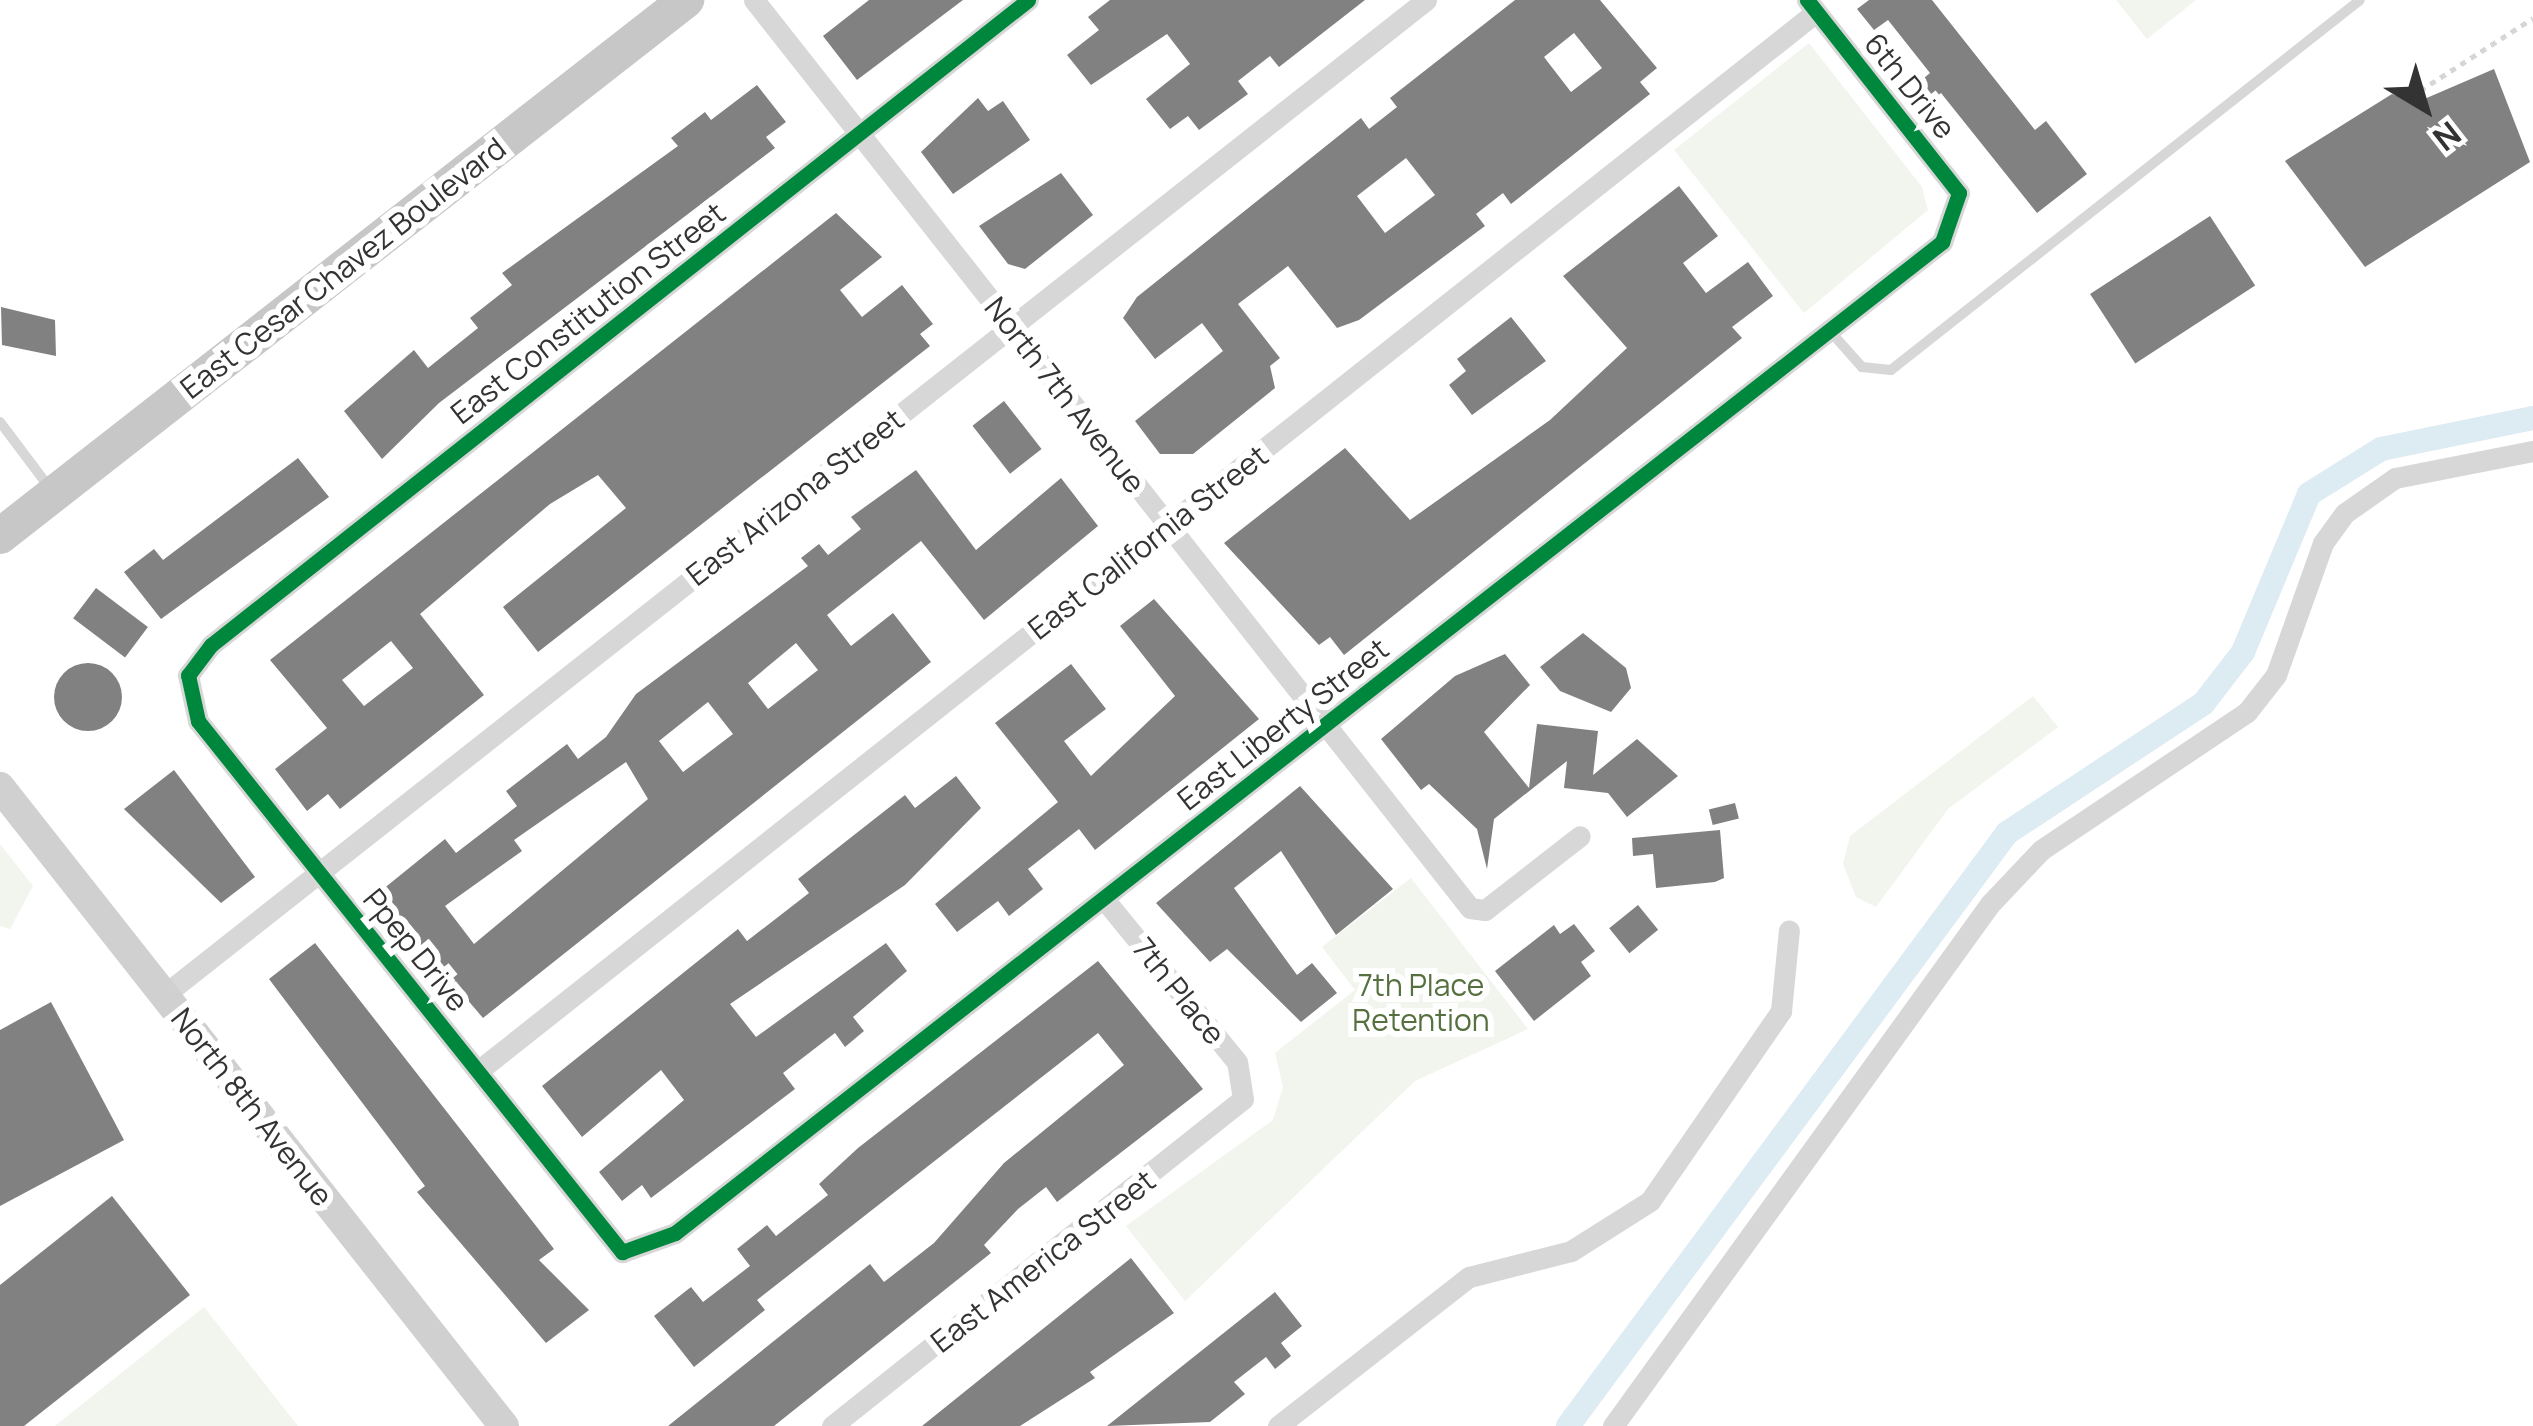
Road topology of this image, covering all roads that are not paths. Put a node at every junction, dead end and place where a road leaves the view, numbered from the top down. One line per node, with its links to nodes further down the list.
1 (686, 0): 13 (highway, East Cesar Chavez Boulevard)
2 (754, 0): 7 (street, North 7th Avenue)
3 (1028, 0): 7 (street, East Constitution Street)
4 (1426, 0): 9 (street, East Arizona Street)
5 (2360, 0): 10 (lane)
6 (1812, 6): 8 (street, 6th Drive); 14 (street, East California Street)
7 (859, 134): 9 (street, North 7th Avenue); 16 (street, East Constitution Street)
8 (1960, 212): 10 (street, East Liberty Street)
9 (1011, 327): 14 (street, North 7th Avenue); 20 (street, East Arizona Street)
10 (1829, 330): 17 (street, East Liberty Street)
11 (0, 422): 13 (lane)
12 (2533, 451): 30 (street)
13 (54, 494): 15 (highway, East Cesar Chavez Boulevard)
14 (1168, 526): 17 (street, North 7th Avenue); 24 (street, East California Street)
15 (0, 536)
16 (188, 675): 20 (street, Ppep Drive)
17 (1324, 725): 19 (street, North 7th Avenue); 21 (street, East Liberty Street)
18 (0, 787): 23 (main road, North 8th Avenue)
19 (1580, 836)
20 (319, 872): 23 (street, East Arizona Street); 24 (street, Ppep Drive)
21 (1105, 899): 25 (street, 7th Place); 26 (street, East Liberty Street)
22 (1789, 930): 29 (street)
23 (164, 994): 27 (main road, North 8th Avenue)
24 (478, 1071): 26 (street, Ppep Drive)
25 (1245, 1089): 28 (street, East America Street)
26 (622, 1252)
27 (504, 1426)
28 (832, 1426)
29 (1278, 1426)
30 (1613, 1426)

